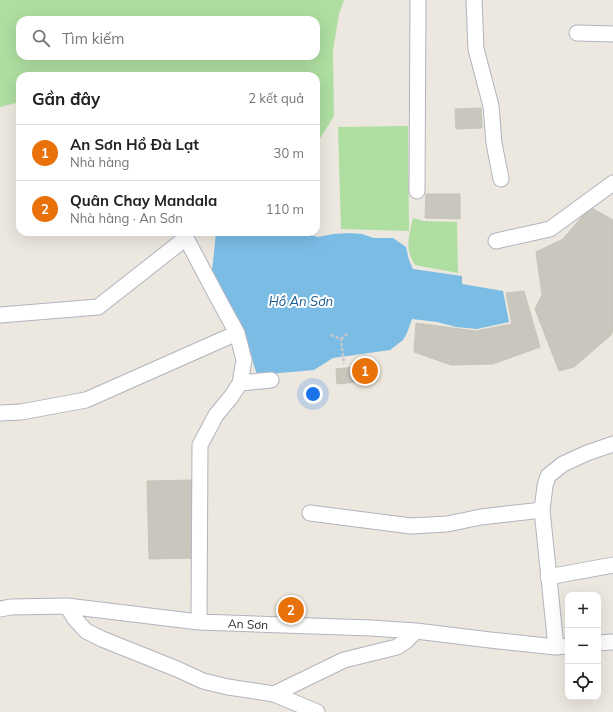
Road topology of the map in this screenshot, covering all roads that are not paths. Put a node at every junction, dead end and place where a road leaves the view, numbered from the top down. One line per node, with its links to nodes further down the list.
1 (418, 0): 7 (street)
2 (474, 0): 5 (street)
3 (577, 33): 4 (street)
4 (613, 34)
5 (501, 179)
6 (613, 183): 10 (street)
7 (417, 190)
8 (183, 236): 11 (street)
9 (185, 236): 12 (street)
10 (496, 242)
11 (0, 315)
12 (237, 333): 14 (street); 15 (street)
13 (271, 380): 14 (street)
14 (240, 383): 23 (street)
15 (0, 413)
16 (613, 444): 17 (street)
17 (542, 510): 18 (street); 20 (street)
18 (310, 513)
19 (613, 565): 20 (street)
20 (548, 578): 25 (street)
21 (67, 606): 22 (street, An Sơn); 23 (street, An Sơn); 26 (street)
22 (0, 609)
23 (199, 622): 24 (street, An Sơn)
24 (416, 631): 25 (street, An Sơn); 26 (street)
25 (562, 646)
26 (274, 694): 27 (street)
27 (317, 712)

